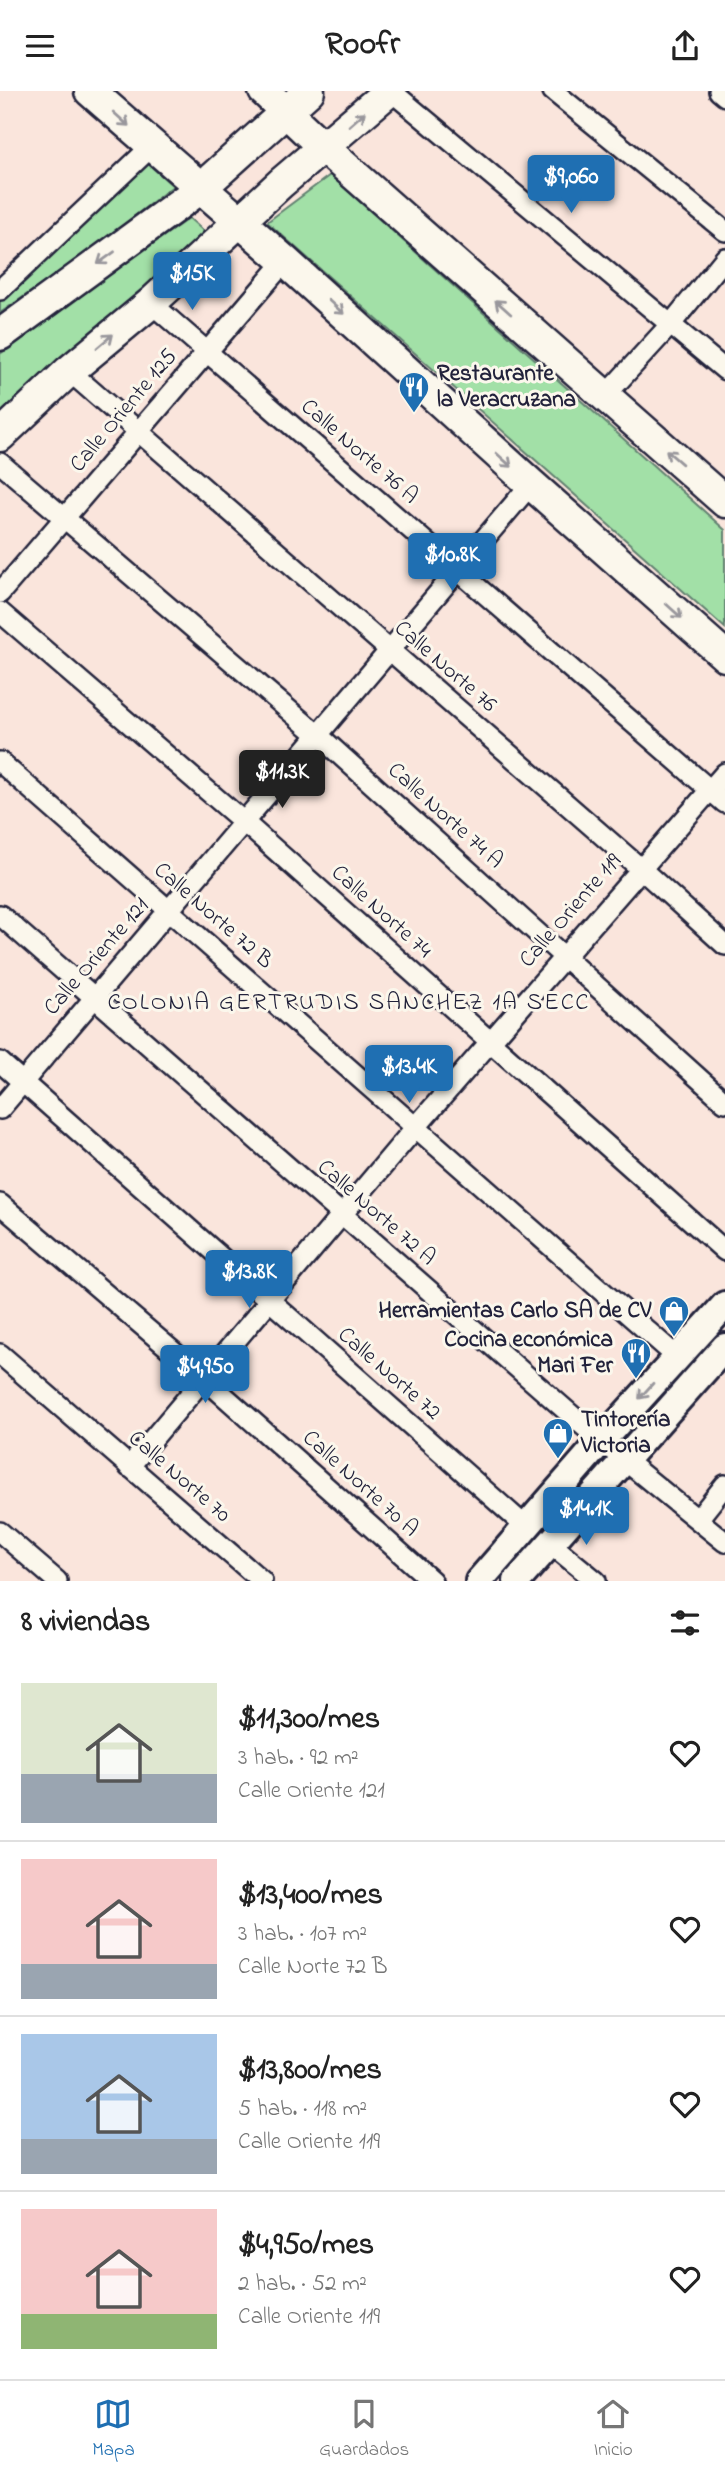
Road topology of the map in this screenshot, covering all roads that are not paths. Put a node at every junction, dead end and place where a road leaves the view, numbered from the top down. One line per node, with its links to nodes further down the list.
1 (90, 91): 9 (main road, one-way to 9)
2 (264, 91): 8 (main road)
3 (309, 91): 8 (main road)
4 (390, 91): 11 (main road, one-way to 4); 20 (street)
5 (553, 91): 15 (street)
6 (719, 91): 7 (street)
7 (725, 96)
8 (287, 112): 10 (main road); 11 (main road)
9 (152, 146): 13 (main road); 18 (street)
10 (249, 147): 12 (main road); 13 (main road)
11 (324, 148): 12 (main road); 25 (main road, one-way to 11)
12 (281, 183): 14 (main road)
13 (201, 188): 14 (main road); 21 (main road, one-way to 21)
14 (240, 221): 17 (main road); 19 (main road)
15 (725, 231)
16 (725, 258): 20 (street)
17 (285, 261): 22 (street, Calle Oriente 125); 29 (main road, one-way to 29)
18 (0, 290)
19 (151, 303): 22 (street, Calle Norte 76 A); 24 (main road, one-way to 19)
20 (671, 324): 23 (street); 25 (street)
21 (0, 335)
22 (206, 352): 26 (street, Calle Oriente 125); 32 (street, Calle Norte 76 A)
23 (725, 370)
24 (69, 371): 26 (street, Calle Norte 76); 27 (main road)
25 (605, 397): 30 (main road, one-way to 25)
26 (139, 432): 31 (street, Calle Oriente 125); 35 (street, Calle Norte 76)
27 (0, 436)
28 (0, 463): 31 (street, Calle Norte 74 A)
29 (531, 484): 32 (street, Calle Oriente 121); 36 (main road, one-way to 36)
30 (725, 502)
31 (64, 519): 33 (street, Calle Oriente 125); 37 (street, Calle Norte 74 A)
32 (459, 572): 35 (street, Calle Oriente 121); 40 (street, Calle Norte 76 A)
33 (0, 593)
34 (0, 613): 41 (street, Calle Norte 74)
35 (389, 651): 37 (street, Calle Oriente 121); 42 (street, Calle Norte 76)
36 (725, 656)
37 (318, 736): 41 (street, Calle Oriente 121); 46 (street, Calle Norte 74 A)
38 (0, 761): 43 (street, Calle Norte 72 B)
39 (725, 773): 40 (street, Calle Oriente 119)
40 (718, 797): 42 (street, Calle Oriente 119)
41 (245, 823): 43 (street, Calle Oriente 121); 48 (street, Calle Norte 74)
42 (640, 868): 45 (street, Calle Norte 76); 46 (street, Calle Oriente 119)
43 (169, 910): 47 (street, Calle Oriente 121); 53 (street, Calle Norte 72 B)
44 (0, 915): 47 (street, Calle Norte 72 A)
45 (725, 945)
46 (564, 956): 48 (street, Calle Oriente 119); 51 (street, Calle Norte 74 A)
47 (94, 998): 50 (street, Calle Oriente 121); 55 (street, Calle Norte 72 A)
48 (490, 1042): 53 (street, Calle Oriente 119); 56 (street, Calle Norte 74)
49 (0, 1062): 50 (street, Calle Norte 72)
50 (23, 1082): 52 (street, Calle Oriente 121); 57 (street, Calle Norte 72)
51 (725, 1102)
52 (0, 1109)
53 (415, 1128): 55 (street, Calle Oriente 119); 61 (street, Calle Norte 72 B)
54 (0, 1204): 62 (street, Calle Norte 70 A)
55 (343, 1216): 57 (street, Calle Oriente 119); 63 (street, Calle Norte 72 A)
56 (725, 1251)
57 (270, 1302): 62 (street, Calle Oriente 119); 68 (street, Calle Norte 72)
58 (725, 1305): 61 (street)
59 (725, 1347): 64 (street)
60 (0, 1354): 65 (street, Calle Norte 70)
61 (677, 1357): 63 (street, one-way to 63)
62 (204, 1378): 65 (street, Calle Oriente 119); 74 (street, Calle Norte 70 A)
63 (601, 1441): 64 (street, Calle Norte 72 A); 68 (street)
64 (624, 1460): 67 (street, Calle Norte 72 A); 71 (street)
65 (129, 1467): 73 (street, Calle Norte 70)
66 (725, 1485): 67 (street)
67 (698, 1519): 70 (street, Calle Norte 72 A)
68 (526, 1527): 75 (street)
69 (0, 1532): 72 (street)
70 (725, 1542)
71 (551, 1544): 76 (street); 77 (street)
72 (57, 1581)
73 (262, 1581)
74 (432, 1581)
75 (479, 1581)
76 (517, 1581)
77 (596, 1581)

